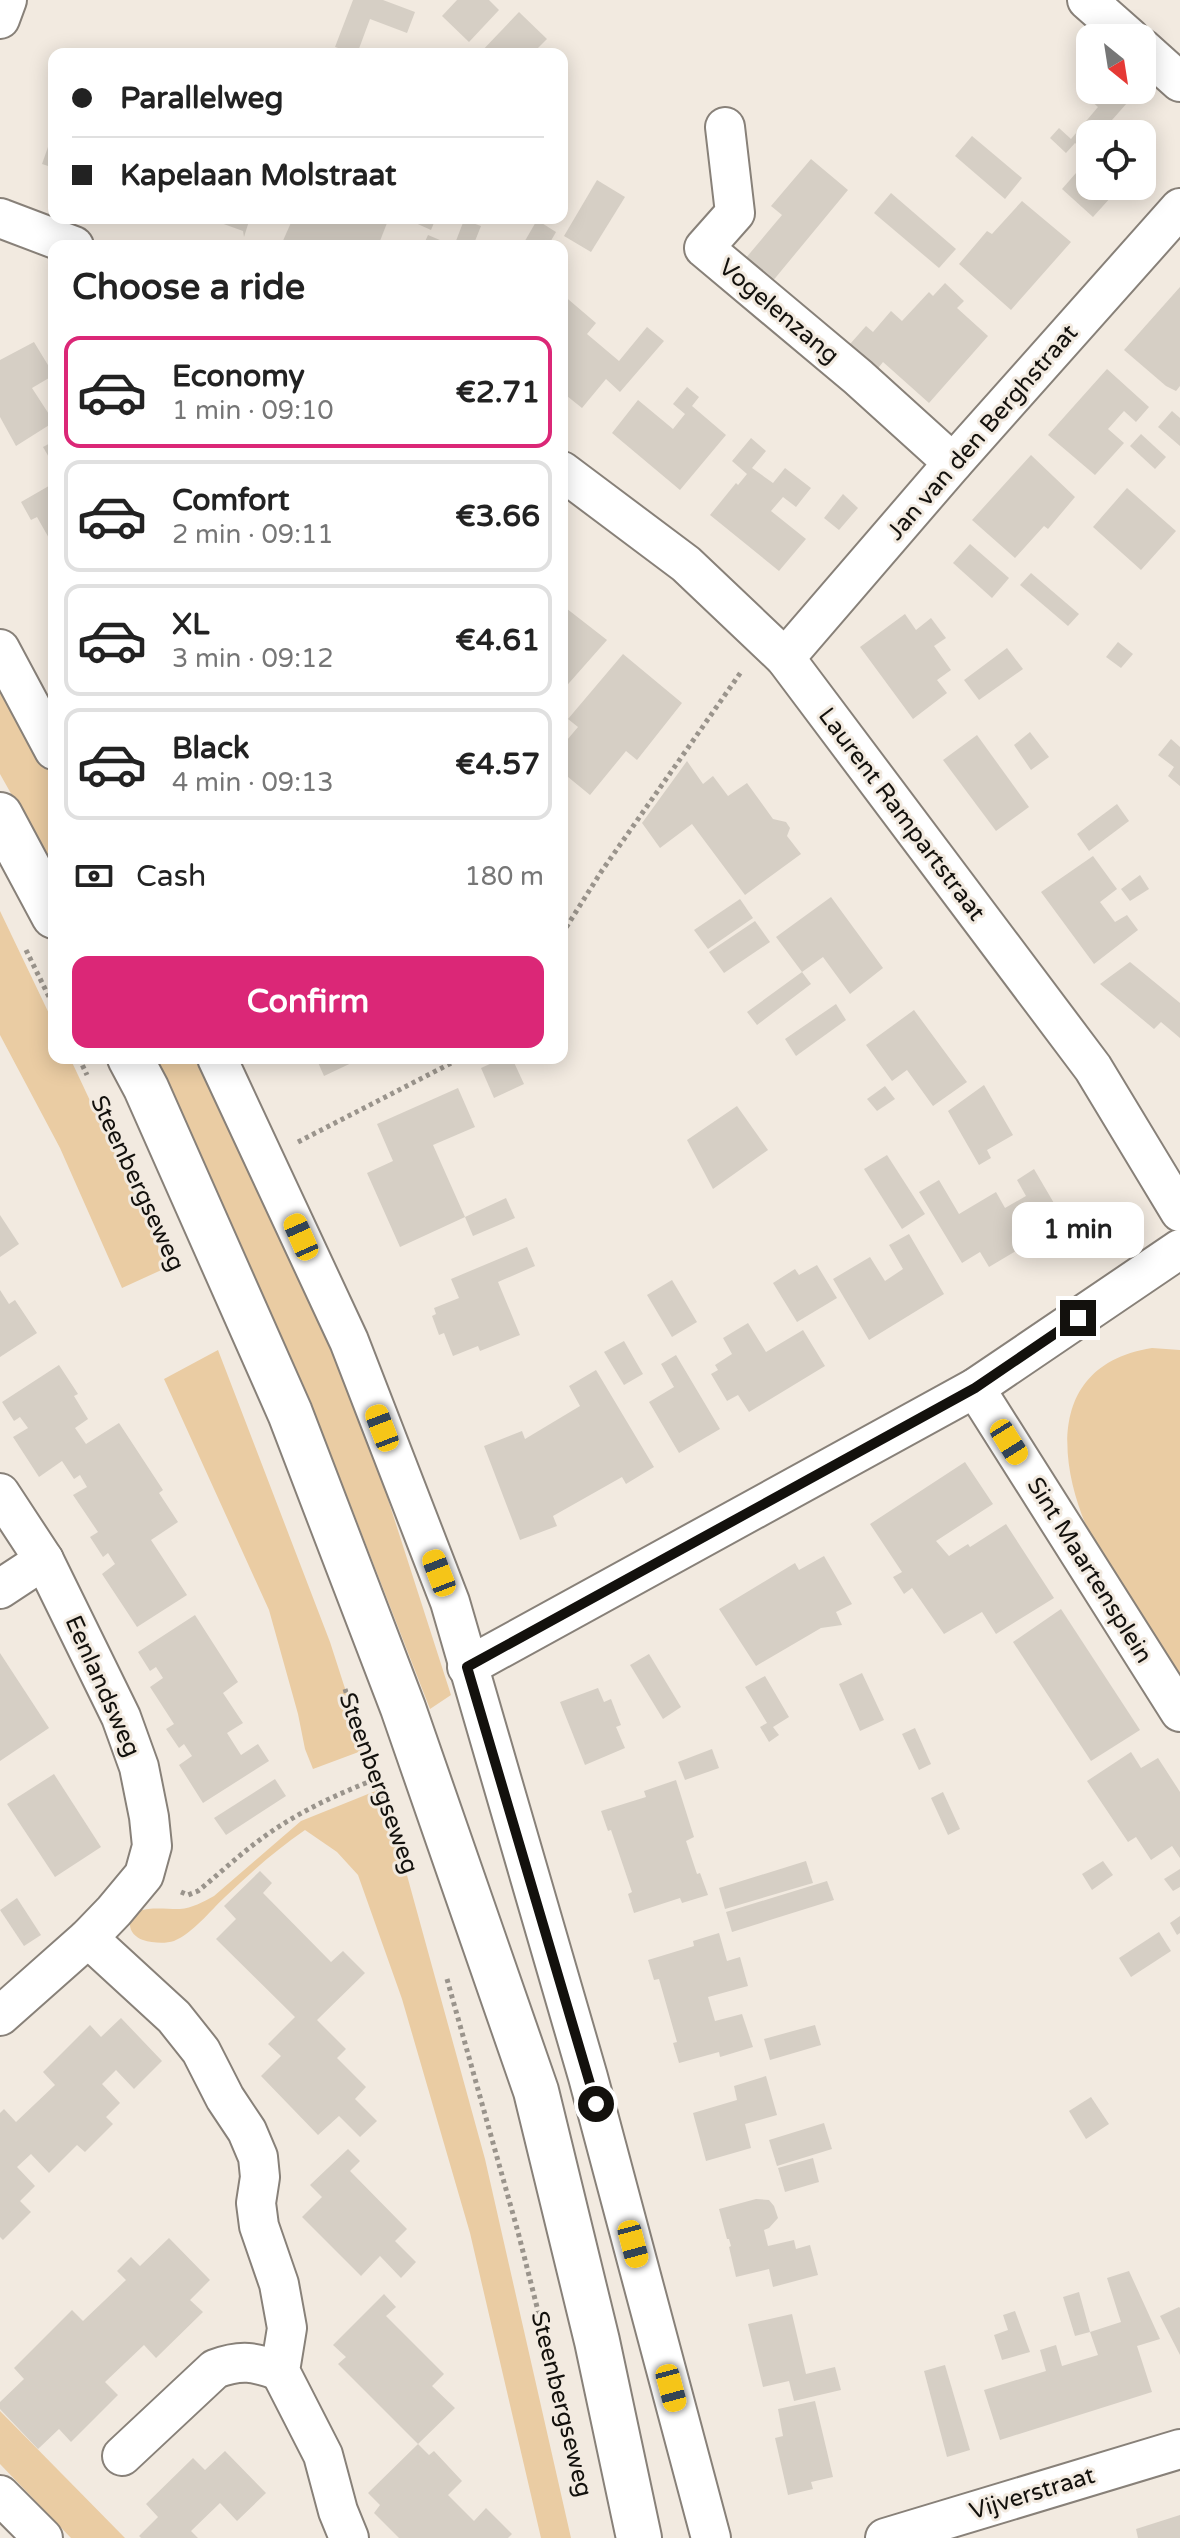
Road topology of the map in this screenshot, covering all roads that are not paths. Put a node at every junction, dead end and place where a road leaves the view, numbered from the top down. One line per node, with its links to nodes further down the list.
1 (7, 0): 3 (street)
2 (1087, 0): 4 (street)
3 (0, 19)
4 (1114, 24)
5 (1156, 61): 6 (street)
6 (1180, 82)
7 (725, 127): 11 (street, Vogelenzang)
8 (1180, 208): 11 (street, Jan van den Berghstraat)
9 (0, 218): 10 (street)
10 (58, 240)
11 (953, 463): 13 (street, Jan van den Berghstraat)
12 (568, 476): 13 (street, Laurent Rampartstraat)
13 (775, 648): 20 (street, Laurent Rampartstraat)
14 (0, 649): 15 (street)
15 (48, 739)
16 (0, 815): 17 (main road)
17 (48, 905)
18 (133, 1064): 36 (main road, Steenbergseweg)
19 (220, 1064): 26 (street)
20 (1180, 1212)
21 (1180, 1249): 22 (street)
22 (975, 1388): 26 (street); 27 (street, Sint Maartensplein)
23 (0, 1493): 24 (street, Eenlandsweg)
24 (44, 1560): 25 (street); 28 (street, Eenlandsweg)
25 (0, 1589)
26 (467, 1667): 37 (street)
27 (1180, 1712)
28 (88, 1938): 29 (street); 30 (street)
29 (0, 2016)
30 (280, 2371): 32 (street); 35 (street)
31 (1180, 2449): 38 (street, Vijverstraat)
32 (122, 2456)
33 (0, 2495): 34 (street)
34 (43, 2538)
35 (349, 2538)
36 (639, 2538)
37 (711, 2538)
38 (885, 2538)

